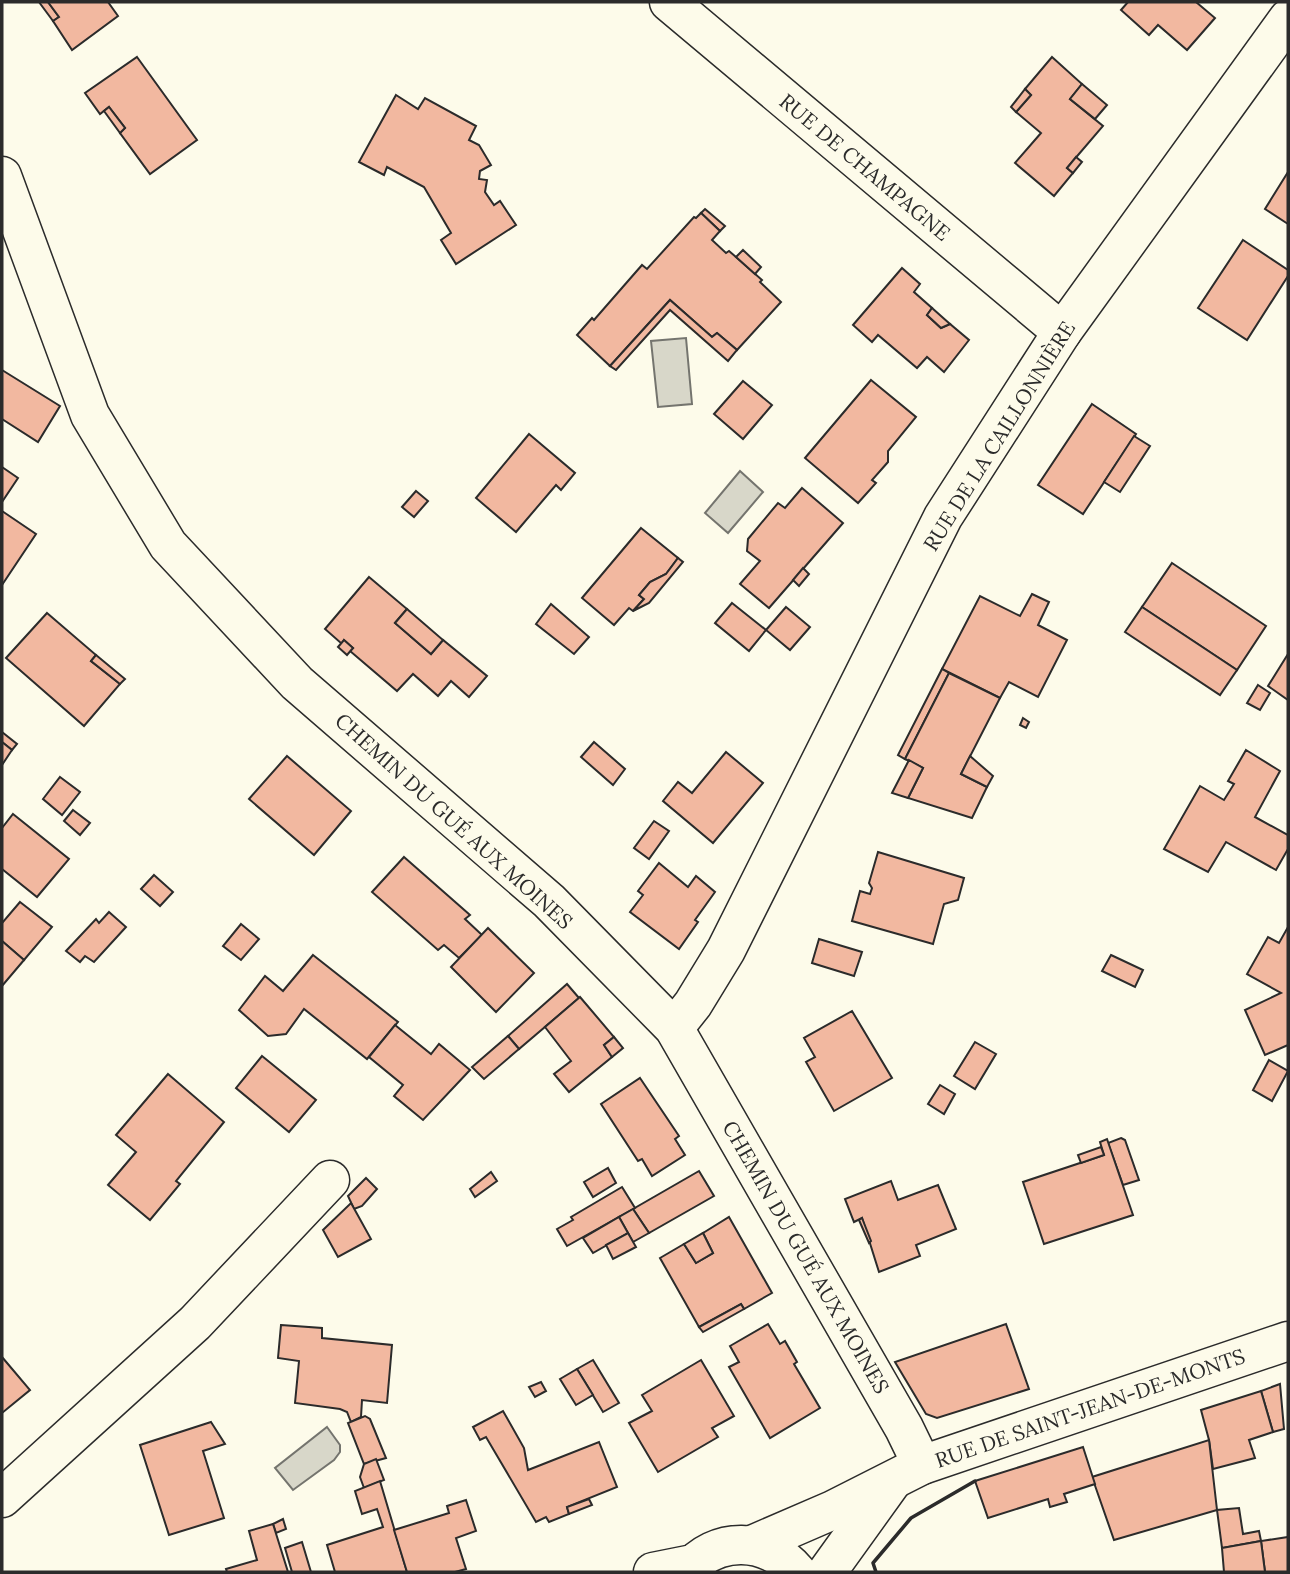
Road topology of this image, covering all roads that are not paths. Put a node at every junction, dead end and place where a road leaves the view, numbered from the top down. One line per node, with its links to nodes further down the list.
1 (669, 2): 4 (street, RUE DE CHAMPAGNE)
2 (1288, 19): 4 (street, RUE DE LA CAILLONNIÈRE)
3 (2, 176): 5 (street, CHEMIN DU GUÉ AUX MOINES)
4 (1062, 332): 5 (street, RUE DE LA CAILLONNIÈRE)
5 (674, 1028): 8 (street, CHEMIN DU GUÉ AUX MOINES)
6 (330, 1180): 9 (street)
7 (1288, 1341): 8 (street, RUE DE SAINT-JEAN-DE-MONTS)
8 (907, 1473): 10 (street, RUE DE SAINT-JEAN-DE-MONTS); 14 (street)
9 (2, 1498)
10 (752, 1545): 11 (street); 13 (street)
11 (690, 1568): 12 (street)
12 (653, 1572)
13 (797, 1572)
14 (827, 1572)

